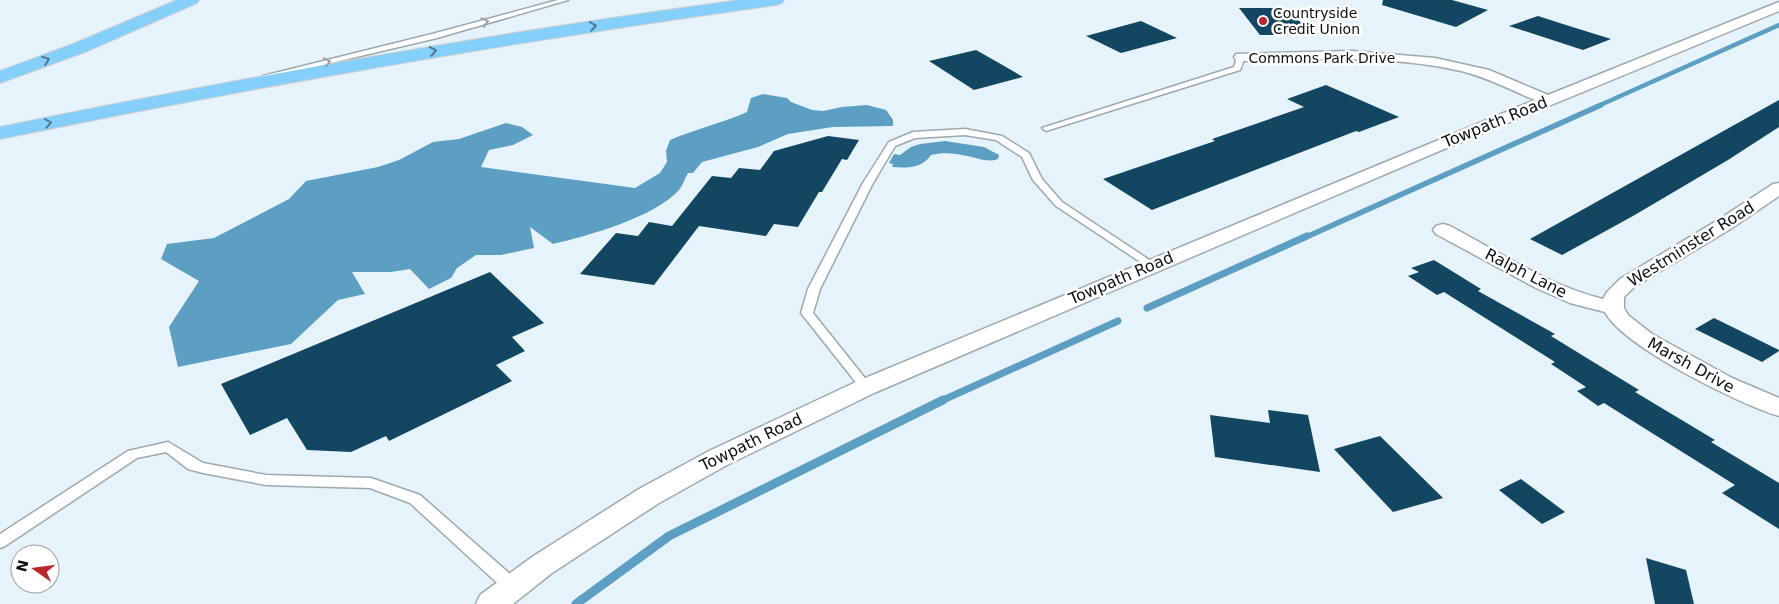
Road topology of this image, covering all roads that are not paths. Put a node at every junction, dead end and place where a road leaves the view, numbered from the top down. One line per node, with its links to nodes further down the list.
1 (191, 0): 6 (highway, one-way to 1)
2 (564, 0): 7 (lane, one-way to 2)
3 (776, 0): 7 (highway, one-way to 3)
4 (1779, 6): 8 (street, Towpath Road)
5 (1241, 57): 8 (street, Commons Park Drive); 9 (lane, Commons Park Drive)
6 (0, 77)
7 (178, 97): 10 (highway, one-way to 7)
8 (1548, 100): 13 (street, Towpath Road)
9 (1046, 128)
10 (0, 133)
11 (1775, 194): 14 (street, Westminster Road)
12 (1442, 230): 14 (street, Ralph Lane)
13 (1152, 265): 15 (street, Towpath Road); 15 (lane)
14 (1613, 308): 16 (street, Marsh Drive)
15 (866, 387): 18 (street, Towpath Road)
16 (1779, 408)
17 (0, 542): 18 (lane)
18 (513, 587): 19 (street, Towpath Road)
19 (491, 604)

